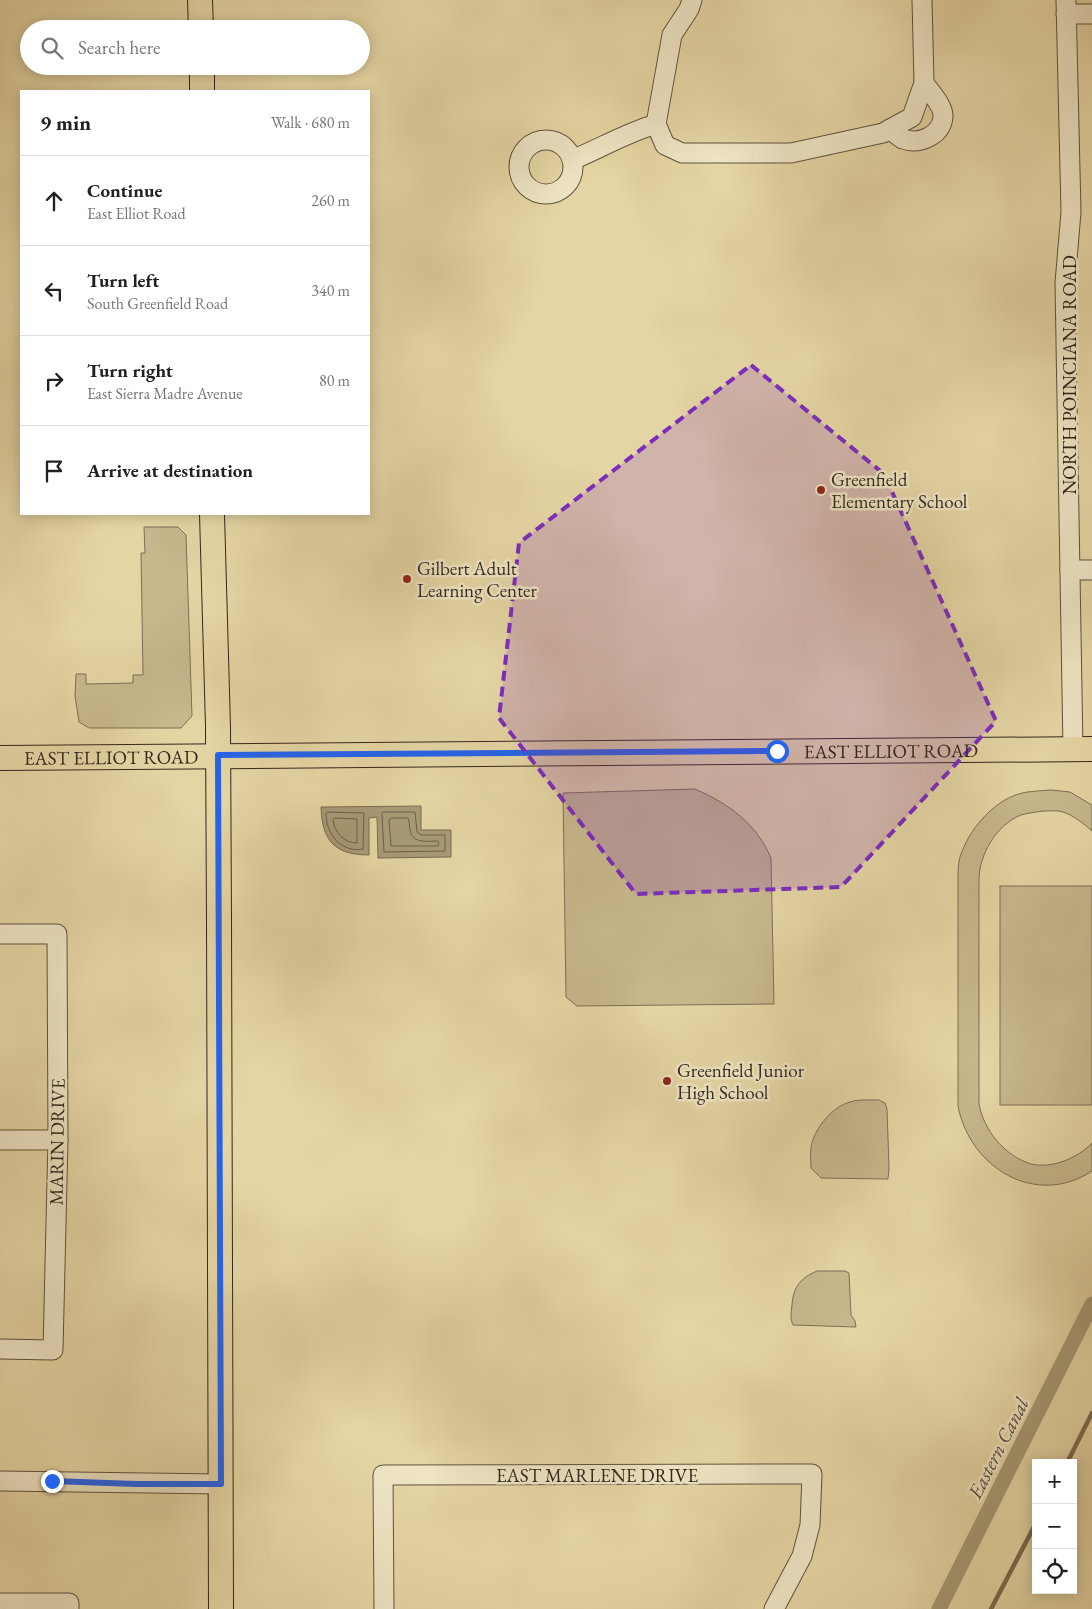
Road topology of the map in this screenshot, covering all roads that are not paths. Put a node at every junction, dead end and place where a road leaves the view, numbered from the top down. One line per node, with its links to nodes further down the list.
1 (200, 0): 6 (main road)
2 (692, 0): 10 (street)
3 (922, 0): 8 (street)
4 (1066, 7): 5 (street); 14 (street, NORTH POINCIANA ROAD)
5 (1092, 14)
6 (201, 20)
7 (202, 75): 9 (main road)
8 (924, 83): 11 (street); 11 (street)
9 (202, 90)
10 (656, 124): 11 (street); 12 (street)
11 (890, 129)
12 (572, 160)
13 (212, 515): 17 (main road)
14 (1070, 570): 15 (street); 16 (street, NORTH POINCIANA ROAD)
15 (1092, 570)
16 (1083, 749): 17 (main road, EAST ELLIOT ROAD)
17 (218, 755): 18 (main road, EAST ELLIOT ROAD); 24 (main road)
18 (0, 758)
19 (0, 934): 21 (street, MARIN DRIVE)
20 (0, 1140): 21 (street)
21 (58, 1140): 22 (street, MARIN DRIVE)
22 (0, 1350)
23 (0, 1481): 24 (street)
24 (221, 1484): 27 (main road)
25 (0, 1602): 26 (street)
26 (69, 1606)
27 (221, 1609)
28 (384, 1609): 29 (street, EAST MARLENE DRIVE)
29 (774, 1609)

